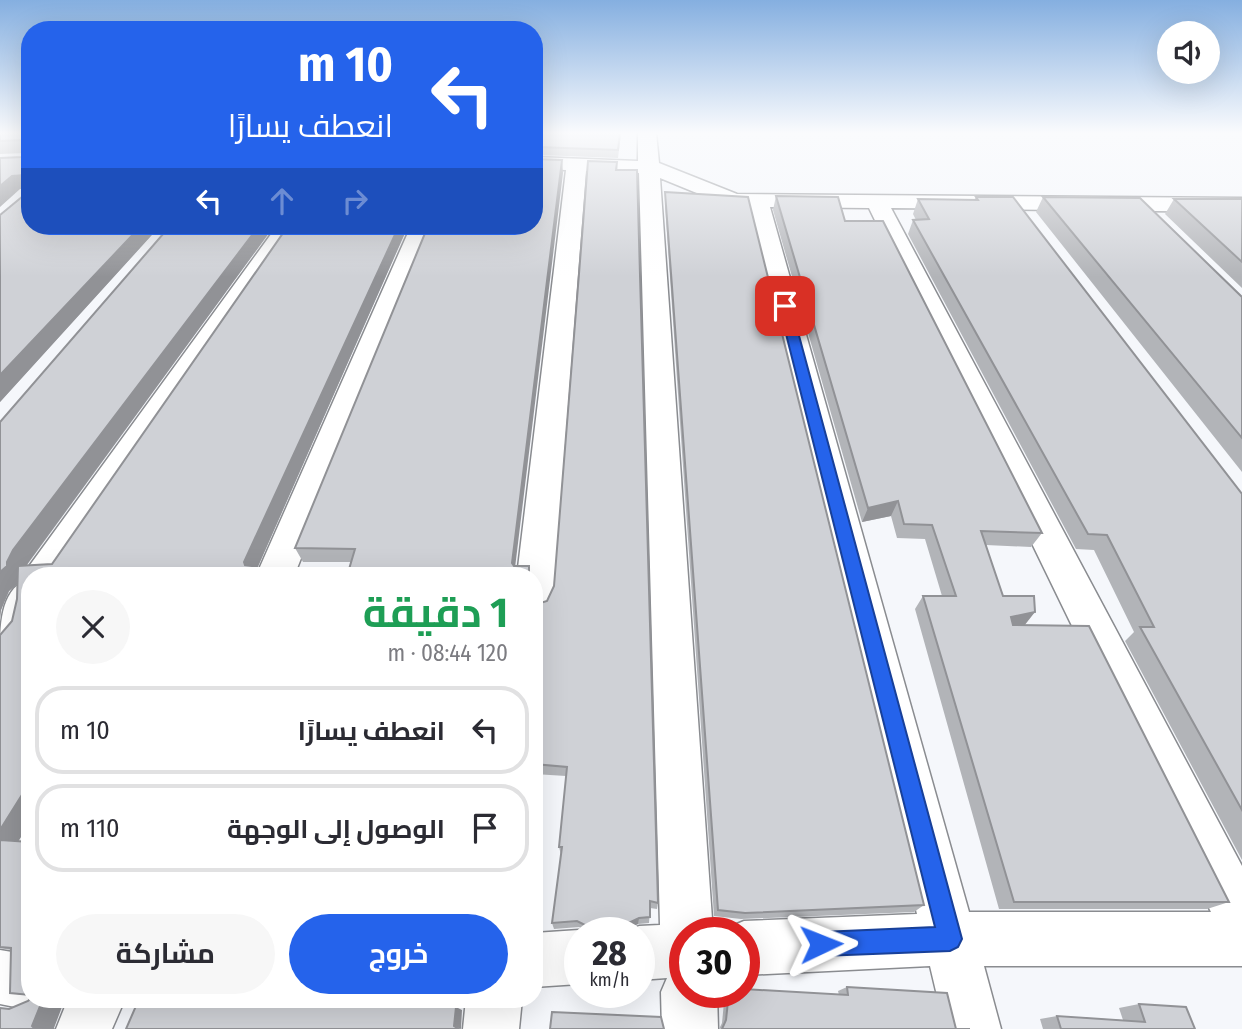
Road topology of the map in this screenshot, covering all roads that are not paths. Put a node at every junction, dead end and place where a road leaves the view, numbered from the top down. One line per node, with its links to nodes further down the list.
1 (575, 181): 13 (street)
2 (650, 181): 16 (street)
3 (701, 181): 4 (street)
4 (757, 201): 5 (street); 18 (street)
5 (877, 202): 6 (street); 17 (street)
6 (1139, 204): 7 (street); 8 (street)
7 (1242, 205)
8 (1158, 223)
9 (282, 235): 11 (street)
10 (418, 235): 12 (street)
11 (49, 567)
12 (279, 567)
13 (537, 567)
14 (21, 608): 15 (street)
15 (0, 638)
16 (686, 917)
17 (1242, 919)
18 (950, 939): 19 (street); 20 (street); 31 (street)
19 (1242, 939)
20 (760, 947)
21 (564, 958): 22 (street)
22 (543, 959)
23 (0, 977): 24 (street)
24 (21, 981)
25 (93, 1008): 28 (street)
26 (493, 1008): 29 (street)
27 (689, 1008): 30 (street)
28 (84, 1029)
29 (491, 1029)
30 (690, 1029)
31 (973, 1029)

